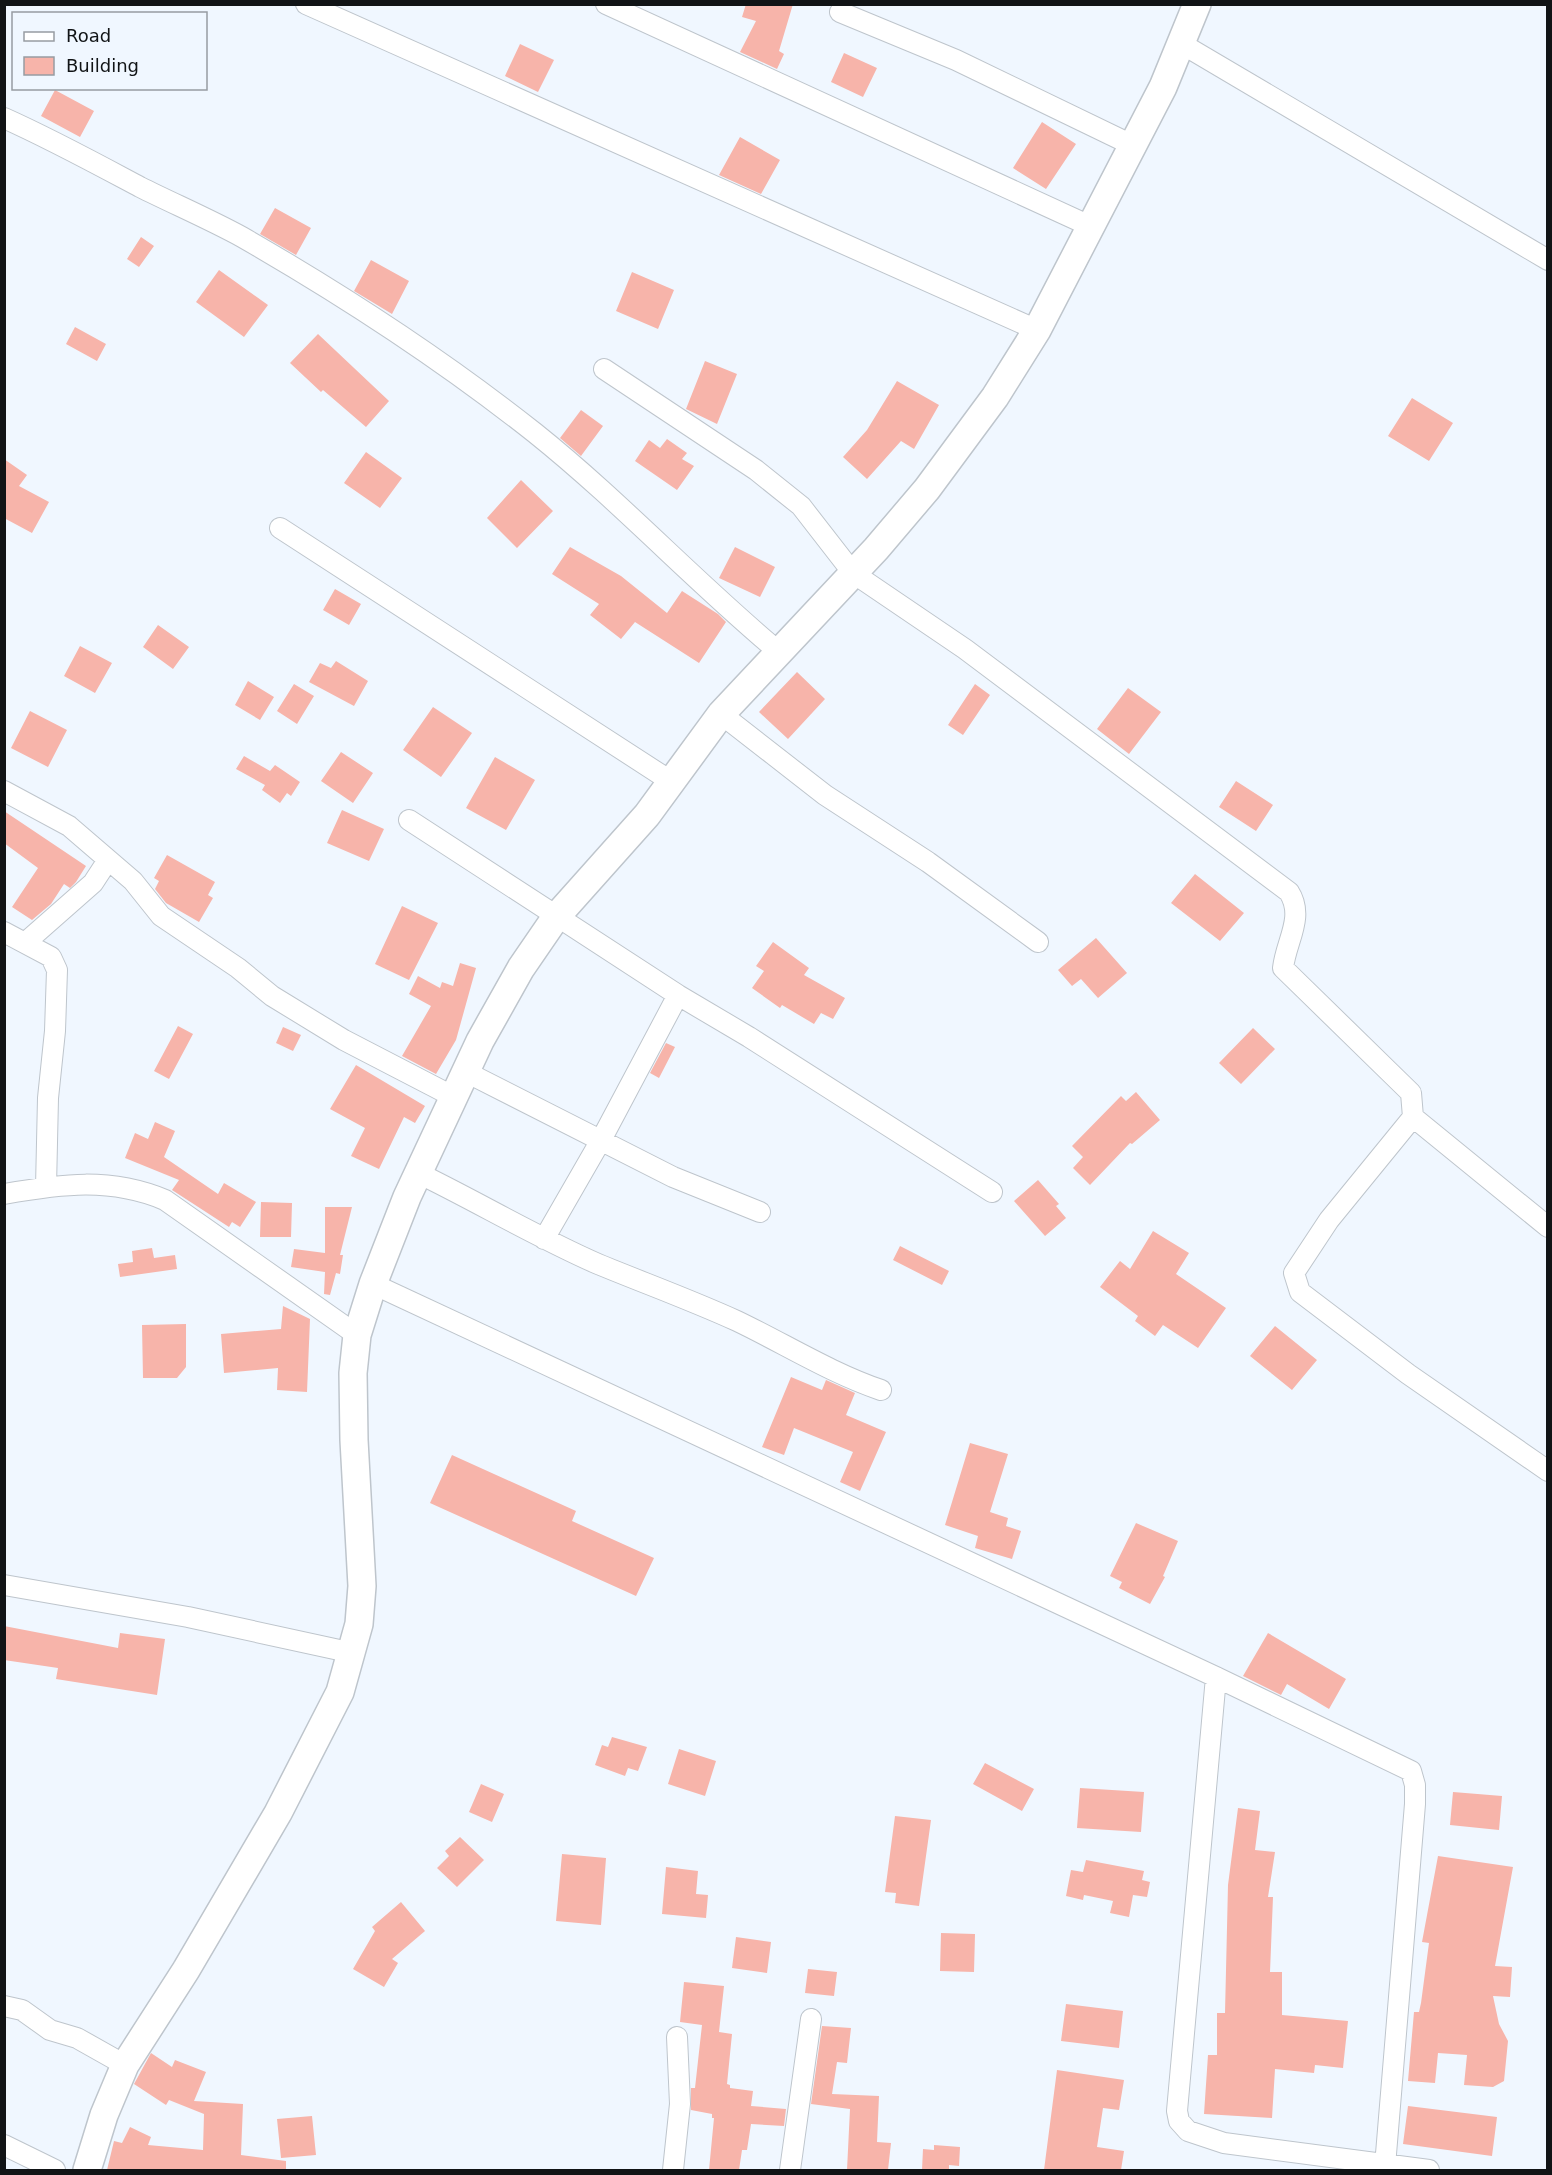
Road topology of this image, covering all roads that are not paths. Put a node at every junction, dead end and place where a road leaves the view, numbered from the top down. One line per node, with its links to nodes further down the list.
1 (306, 4): 10 (street)
2 (606, 4): 8 (street)
3 (1197, 4): 5 (street)
4 (840, 12): 7 (street)
5 (1182, 44): 7 (street); 9 (street)
6 (4, 118): 14 (street)
7 (1132, 145): 8 (street)
8 (1090, 226): 10 (street)
9 (1548, 260)
10 (1037, 330): 13 (street)
11 (604, 369): 13 (street)
12 (280, 528): 16 (street)
13 (853, 573): 14 (street); 27 (street)
14 (779, 652): 15 (street)
15 (721, 714): 16 (street); 23 (street)
16 (672, 782): 20 (street)
17 (4, 791): 19 (street)
18 (409, 820): 20 (street)
19 (108, 860): 22 (street); 26 (street)
20 (556, 917): 24 (street); 25 (street)
21 (4, 932): 22 (street)
22 (26, 942): 30 (street)
23 (1038, 942)
24 (678, 996): 28 (street); 31 (street)
25 (466, 1072): 26 (street); 28 (street)
26 (454, 1097): 29 (street)
27 (1413, 1117): 34 (street); 39 (street)
28 (601, 1140): 33 (street); 35 (street)
29 (418, 1173): 35 (street); 36 (street)
30 (46, 1187): 32 (street); 37 (street)
31 (992, 1192)
32 (4, 1194)
33 (760, 1212)
34 (1548, 1227)
35 (544, 1239): 38 (street)
36 (373, 1284): 37 (street); 42 (street)
37 (357, 1335): 41 (street)
38 (881, 1390)
39 (1548, 1471)
40 (4, 1585): 41 (street)
41 (352, 1653): 46 (street)
42 (1216, 1677): 48 (street); 48 (street)
43 (4, 2006): 46 (street)
44 (811, 2019): 52 (street)
45 (676, 2037): 51 (street)
46 (125, 2065): 50 (street)
47 (4, 2145): 49 (street)
48 (1385, 2166): 53 (street)
49 (55, 2170)
50 (87, 2170)
51 (673, 2170)
52 (790, 2170)
53 (1429, 2170)

